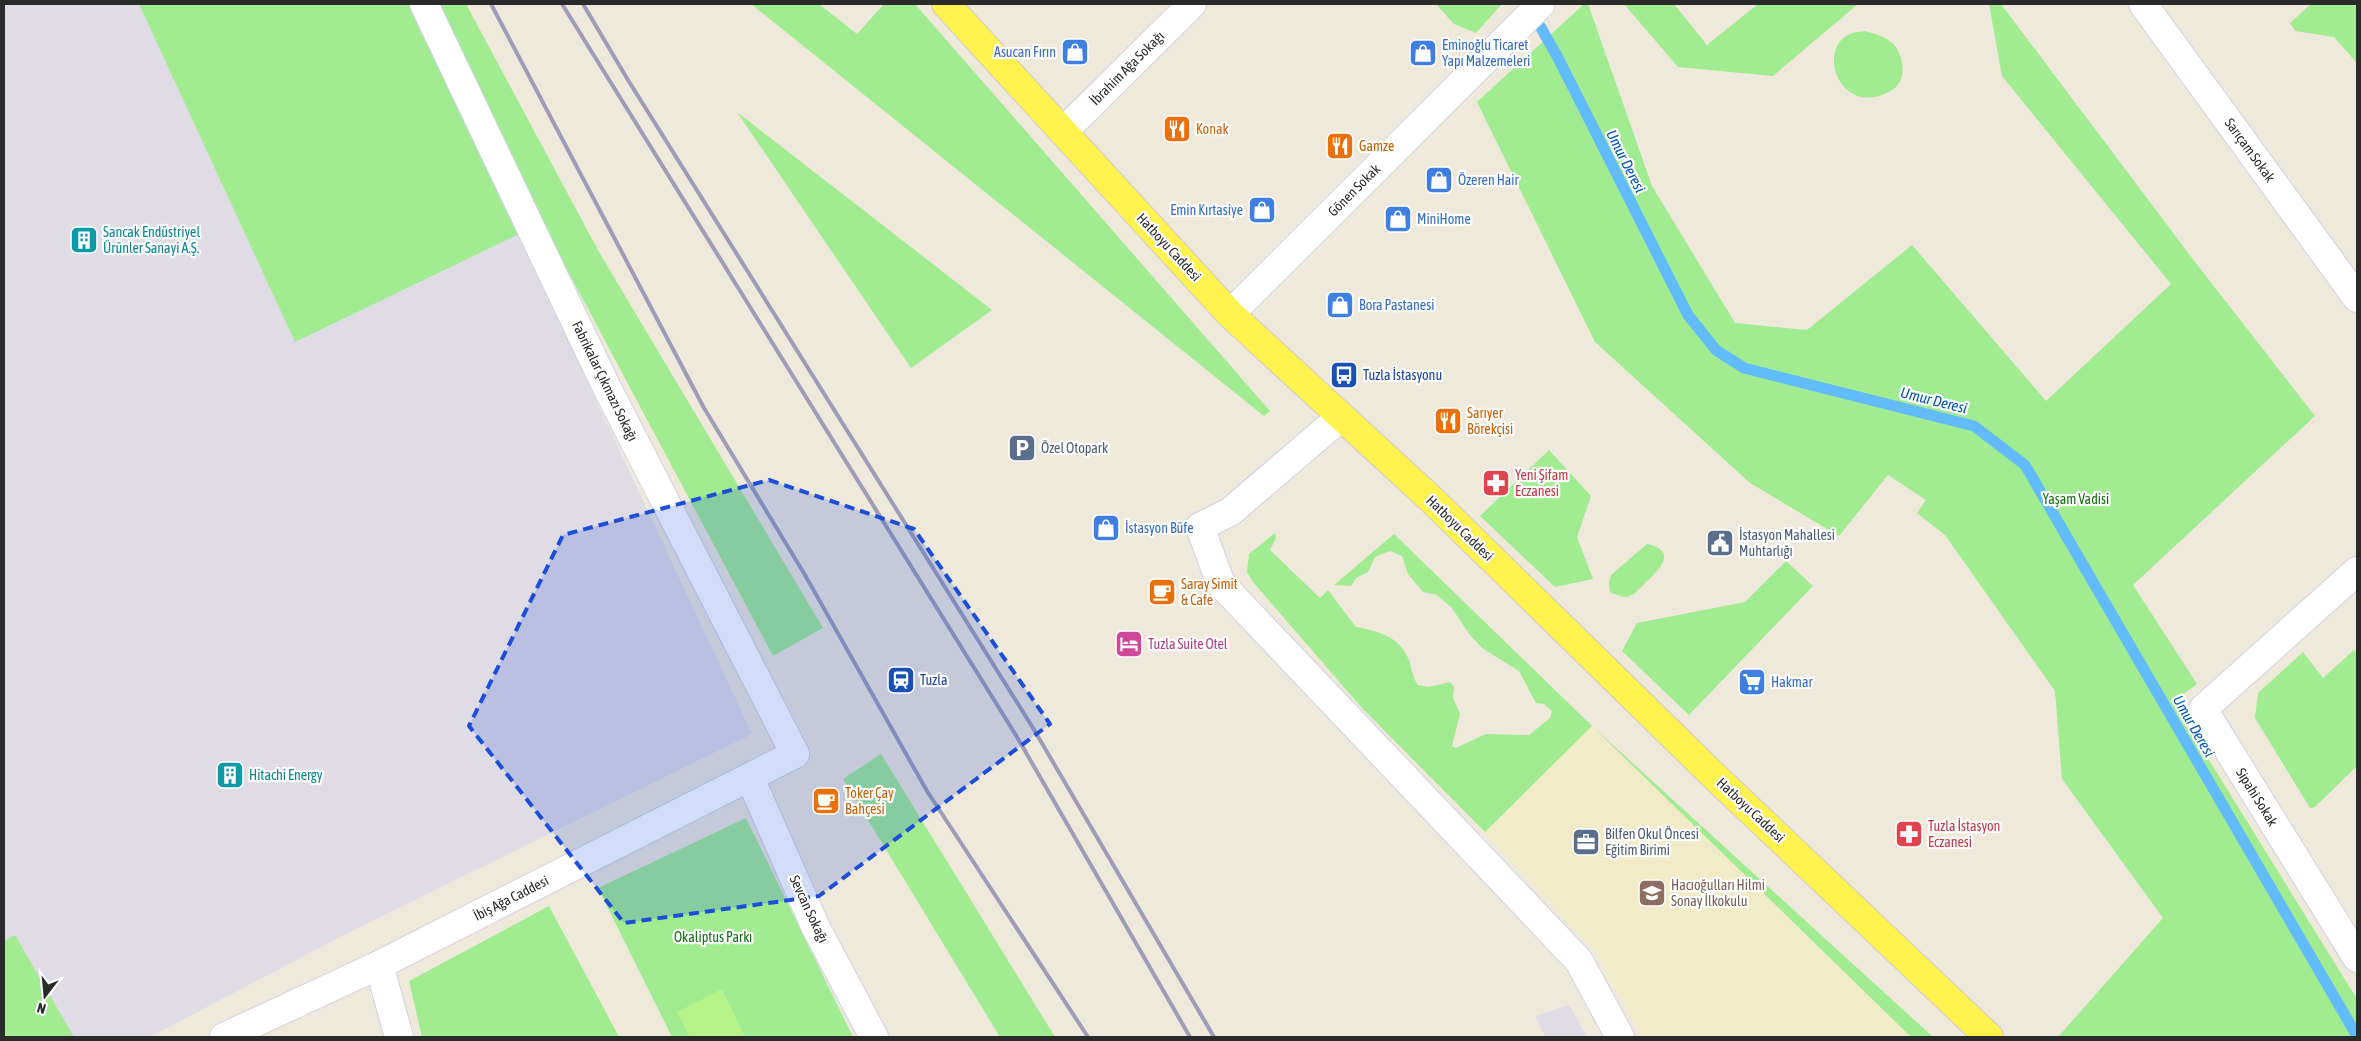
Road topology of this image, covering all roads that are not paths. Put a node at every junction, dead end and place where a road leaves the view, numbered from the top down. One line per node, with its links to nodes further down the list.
1 (424, 4): 11 (street, Fabrikalar Çıkmazı Sokağı)
2 (946, 4): 6 (main road, Hatboyu Caddesi)
3 (1192, 4): 6 (street, İbrahim Ağa Sokağı)
4 (1541, 4): 8 (street, Gönen Sokak)
5 (2143, 4): 7 (street, Sarıçam Sokak)
6 (1063, 132): 8 (main road, Hatboyu Caddesi)
7 (2357, 298)
8 (1230, 314): 9 (main road, Hatboyu Caddesi)
9 (1341, 417): 18 (street); 19 (main road, Hatboyu Caddesi)
10 (2357, 571): 13 (street, Sipahi Sokak)
11 (795, 754): 12 (street, İbiş Ağa Caddesi)
12 (750, 778): 14 (street, İbiş Ağa Caddesi); 17 (street, Sevcan Sokağı)
13 (2357, 958)
14 (379, 964): 15 (street, İbiş Ağa Caddesi); 16 (street)
15 (224, 1037)
16 (399, 1037)
17 (874, 1037)
18 (1620, 1037)
19 (1989, 1037)

